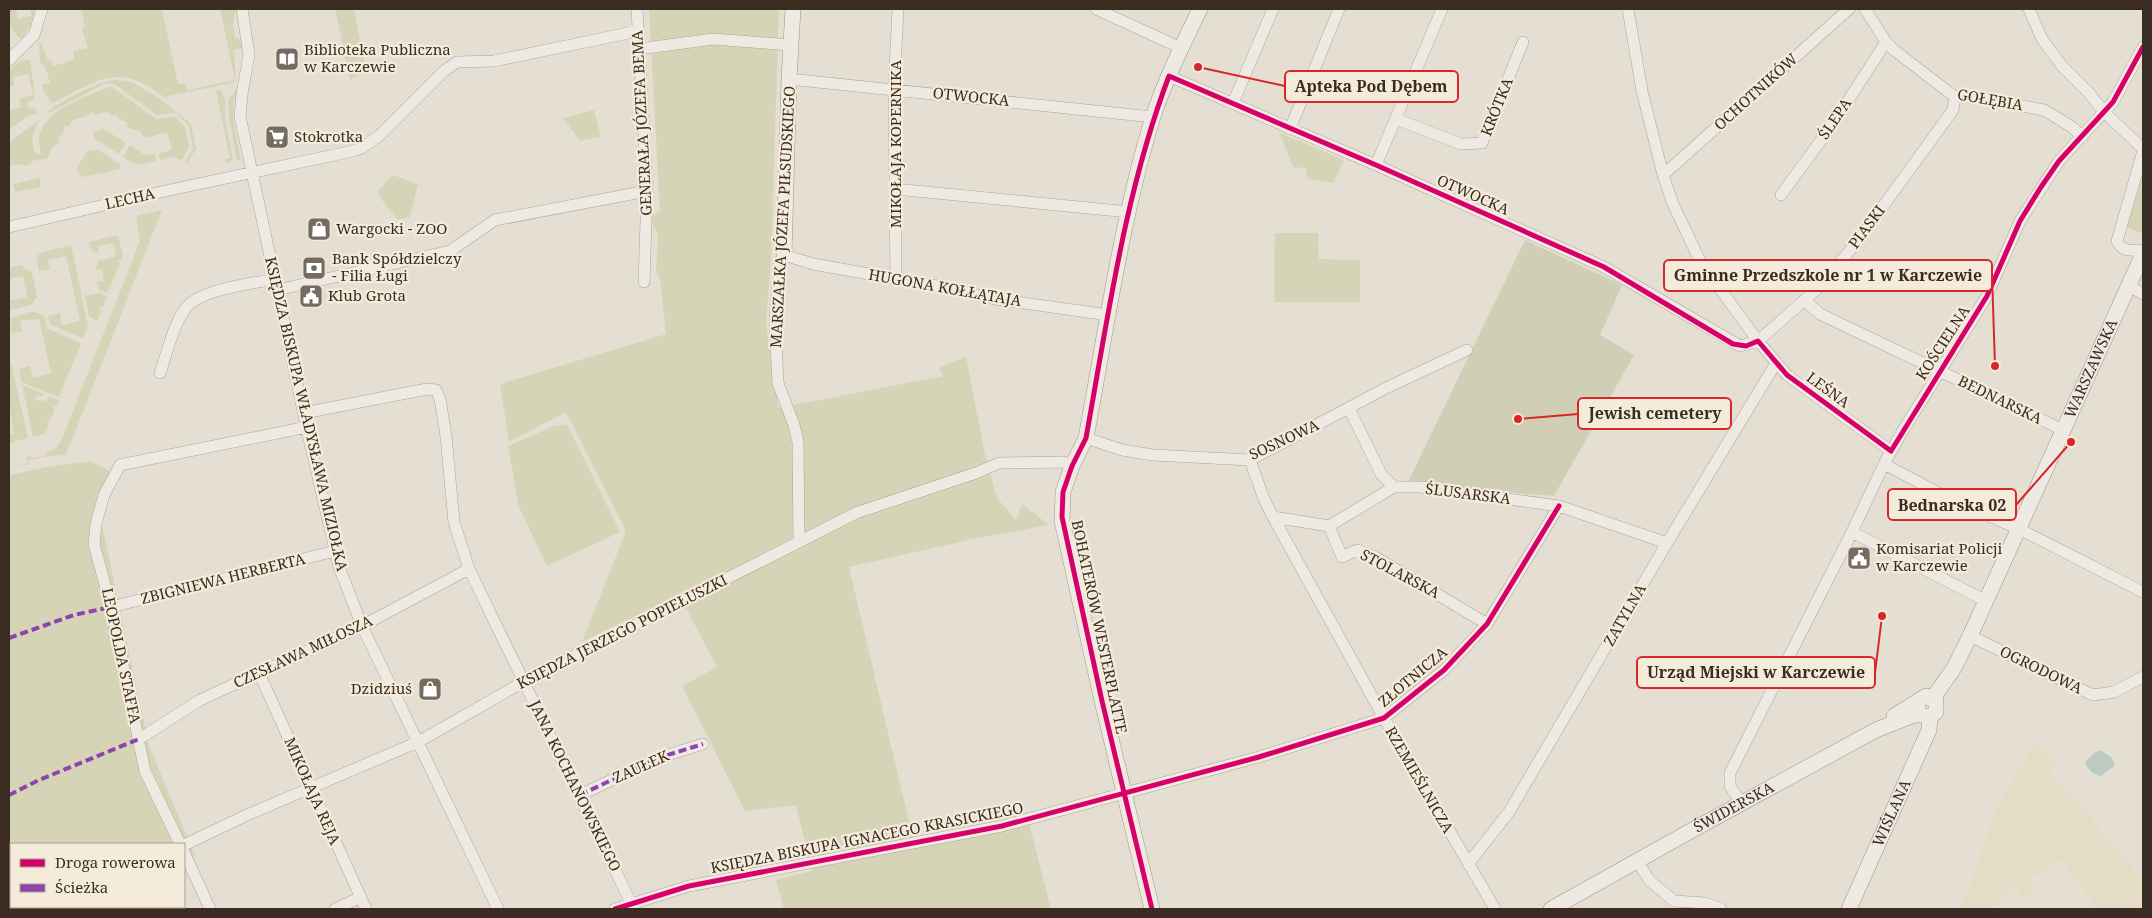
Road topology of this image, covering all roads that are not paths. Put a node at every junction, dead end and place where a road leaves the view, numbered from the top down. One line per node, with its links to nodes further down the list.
1 (42, 9): 22 (street)
2 (242, 9): 35 (street, KSIĘDZA BISKUPA WŁADYSŁAWA MIZIOŁKA)
3 (637, 9): 15 (street, GENERAŁA JÓZEFA BEMA)
4 (793, 9): 18 (street, MARSZAŁKA JÓZEFA PIŁSUDSKIEGO)
5 (898, 9): 25 (street, MIKOŁAJA KOPERNIKA)
6 (1096, 9): 20 (street)
7 (1200, 9): 20 (street)
8 (1273, 9): 27 (street)
9 (1339, 9): 31 (street)
10 (1442, 9): 30 (street)
11 (1628, 9): 36 (street, LEŚNA)
12 (1849, 9): 36 (street, OCHOTNIKÓW)
13 (1865, 9): 17 (street, GOŁĘBIA)
14 (2029, 9): 28 (street)
15 (638, 31): 21 (street, GENERAŁA JÓZEFA BEMA); 35 (street, LECHA)
16 (1524, 42): 30 (street, KRÓTKA)
17 (1886, 42): 26 (street, GOŁĘBIA); 39 (street, ŚLEPA)
18 (790, 45): 21 (street); 24 (street, MARSZAŁKA JÓZEFA PIŁSUDSKIEGO)
19 (2143, 47): 28 (street, KOŚCIELNA)
20 (1181, 48): 23 (street)
21 (639, 49): 38 (street, GENERAŁA JÓZEFA BEMA)
22 (9, 60)
23 (1169, 76): 27 (street, OTWOCKA); 29 (street, BOHATERÓW WESTERPLATTE)
24 (789, 79): 25 (street, OTWOCKA); 44 (street, MARSZAŁKA JÓZEFA PIŁSUDSKIEGO)
25 (894, 89): 29 (street, OTWOCKA); 37 (street, MIKOŁAJA KOPERNIKA)
26 (1955, 97): 32 (street, GOŁĘBIA); 51 (street, PIASKI)
27 (1233, 103): 31 (street, OTWOCKA)
28 (2104, 112): 32 (street, KOŚCIELNA); 33 (street)
29 (1153, 117): 40 (street, BOHATERÓW WESTERPLATTE)
30 (1396, 119): 34 (street)
31 (1290, 129): 34 (street, OTWOCKA)
32 (2082, 137): 56 (street, KOŚCIELNA)
33 (2143, 150): 42 (street)
34 (1376, 165): 53 (street, OTWOCKA)
35 (252, 173): 41 (street, LECHA); 45 (street, KSIĘDZA BISKUPA WŁADYSŁAWA MIZIOŁKA)
36 (1663, 175): 53 (street, LEŚNA)
37 (895, 189): 40 (street); 46 (street, MIKOŁAJA KOPERNIKA)
38 (647, 191): 47 (street, GENERAŁA JÓZEFA BEMA); 49 (street)
39 (1782, 195)
40 (1129, 212): 52 (street, BOHATERÓW WESTERPLATTE)
41 (9, 227)
42 (2143, 250)
43 (2143, 254): 48 (street, WARSZAWSKA)
44 (784, 255): 46 (street, HUGONA KOŁŁĄTAJA); 73 (street, MARSZAŁKA JÓZEFA PIŁSUDSKIEGO)
45 (275, 278): 49 (street, KSIĘDZA BISKUPA WŁADYSŁAWA MIZIOŁKA); 57 (street)
46 (896, 280): 52 (street, HUGONA KOŁŁĄTAJA)
47 (644, 282)
48 (2129, 286): 50 (street); 61 (street, WARSZAWSKA)
49 (277, 290): 59 (street, KSIĘDZA BISKUPA WŁADYSŁAWA MIZIOŁKA)
50 (2143, 294)
51 (1804, 300): 53 (street, PIASKI); 56 (street, BEDNARSKA)
52 (1109, 314): 62 (street, BOHATERÓW WESTERPLATTE)
53 (1758, 341): 55 (street, LEŚNA)
54 (1467, 350): 58 (street, SOSNOWA)
55 (1776, 364): 63 (street, LEŚNA); 74 (street, ZATYLNA)
56 (1939, 370): 61 (street, BEDNARSKA); 63 (street, KOŚCIELNA)
57 (160, 373)
58 (1349, 408): 64 (street, SOSNOWA); 67 (street)
59 (304, 413): 60 (street, KSIĘDZA BISKUPA WŁADYSŁAWA MIZIOŁKA); 76 (street, JANA KOCHANOWSKIEGO)
60 (307, 427): 75 (street, KSIĘDZA BISKUPA WŁADYSŁAWA MIZIOŁKA); 79 (street, LEOPOLDA STAFFA)
61 (2063, 430): 71 (street, WARSZAWSKA)
62 (1086, 438): 64 (street, SOSNOWA); 66 (street, BOHATERÓW WESTERPLATTE)
63 (1891, 451): 65 (street, KOŚCIELNA)
64 (1250, 460): 69 (street, RZEMIEŚLNICZA)
65 (1884, 464): 71 (street); 72 (street, KOŚCIELNA)
66 (1072, 466): 73 (street, KSIĘDZA JERZEGO POPIEŁUSZKI); 92 (street, BOHATERÓW WESTERPLATTE)
67 (1394, 487): 68 (street, ŚLUSARSKA); 70 (street)
68 (1559, 506): 74 (street, ŚLUSARSKA); 80 (street, ZŁOTNICZA)
69 (1273, 518): 70 (street); 87 (street, RZEMIEŚLNICZA)
70 (1329, 526): 80 (street, STOLARSKA)
71 (2018, 530): 77 (street); 78 (street, WARSZAWSKA)
72 (1852, 532): 78 (street); 94 (street, KOŚCIELNA)
73 (799, 542): 85 (street, KSIĘDZA JERZEGO POPIEŁUSZKI)
74 (1667, 543): 99 (street, ZATYLNA)
75 (335, 551): 79 (street, ZBIGNIEWA HERBERTA); 81 (street, KSIĘDZA BISKUPA WŁADYSŁAWA MIZIOŁKA)
76 (469, 569): 81 (street, CZESŁAWA MIŁOSZA); 85 (street, JANA KOCHANOWSKIEGO)
77 (2143, 592)
78 (1986, 601): 82 (street, WARSZAWSKA)
79 (111, 607): 88 (street, LEOPOLDA STAFFA)
80 (1487, 624): 87 (street, ZŁOTNICZA)
81 (362, 626): 83 (street, CZESŁAWA MIŁOSZA); 89 (street, KSIĘDZA BISKUPA WŁADYSŁAWA MIZIOŁKA)
82 (1970, 636): 84 (street, OGRODOWA); 86 (street, WARSZAWSKA)
83 (259, 673): 88 (street, CZESŁAWA MIŁOSZA); 91 (street, MIKOŁAJA REJA)
84 (2143, 677)
85 (524, 681): 89 (street, KSIĘDZA JERZEGO POPIEŁUSZKI); 93 (street, JANA KOCHANOWSKIEGO)
86 (1925, 707): 94 (street, ŚWIDERSKA); 111 (street, WIŚLANA)
87 (1384, 718): 92 (street, ZŁOTNICZA); 99 (street, RZEMIEŚLNICZA)
88 (139, 739): 95 (street, LEOPOLDA STAFFA)
89 (418, 742): 91 (street, KSIĘDZA JERZEGO POPIEŁUSZKI); 105 (street, KSIĘDZA BISKUPA WŁADYSŁAWA MIZIOŁKA)
90 (703, 744): 93 (street, ZAUŁEK)
91 (310, 788): 96 (street, KSIĘDZA JERZEGO POPIEŁUSZKI); 100 (street, MIKOŁAJA REJA)
92 (1124, 792): 101 (street, KSIĘDZA BISKUPA IGNACEGO KRASICKIEGO); 107 (street, BOHATERÓW WESTERPLATTE)
93 (580, 795): 101 (street, JANA KOCHANOWSKIEGO)
94 (1741, 803): 98 (street, ŚWIDERSKA)
95 (180, 843)
96 (185, 845)
97 (185, 854): 102 (street)
98 (1637, 861): 109 (street, ŚWIDERSKA); 110 (street)
99 (1468, 864): 108 (street, RZEMIEŚLNICZA)
100 (361, 897): 103 (street); 104 (street, MIKOŁAJA REJA)
101 (633, 906): 106 (street, KSIĘDZA BISKUPA IGNACEGO KRASICKIEGO)
102 (210, 909)
103 (335, 909)
104 (366, 909)
105 (498, 909)
106 (615, 909)
107 (1152, 909)
108 (1495, 909)
109 (1551, 909)
110 (1721, 909)
111 (1849, 909)

